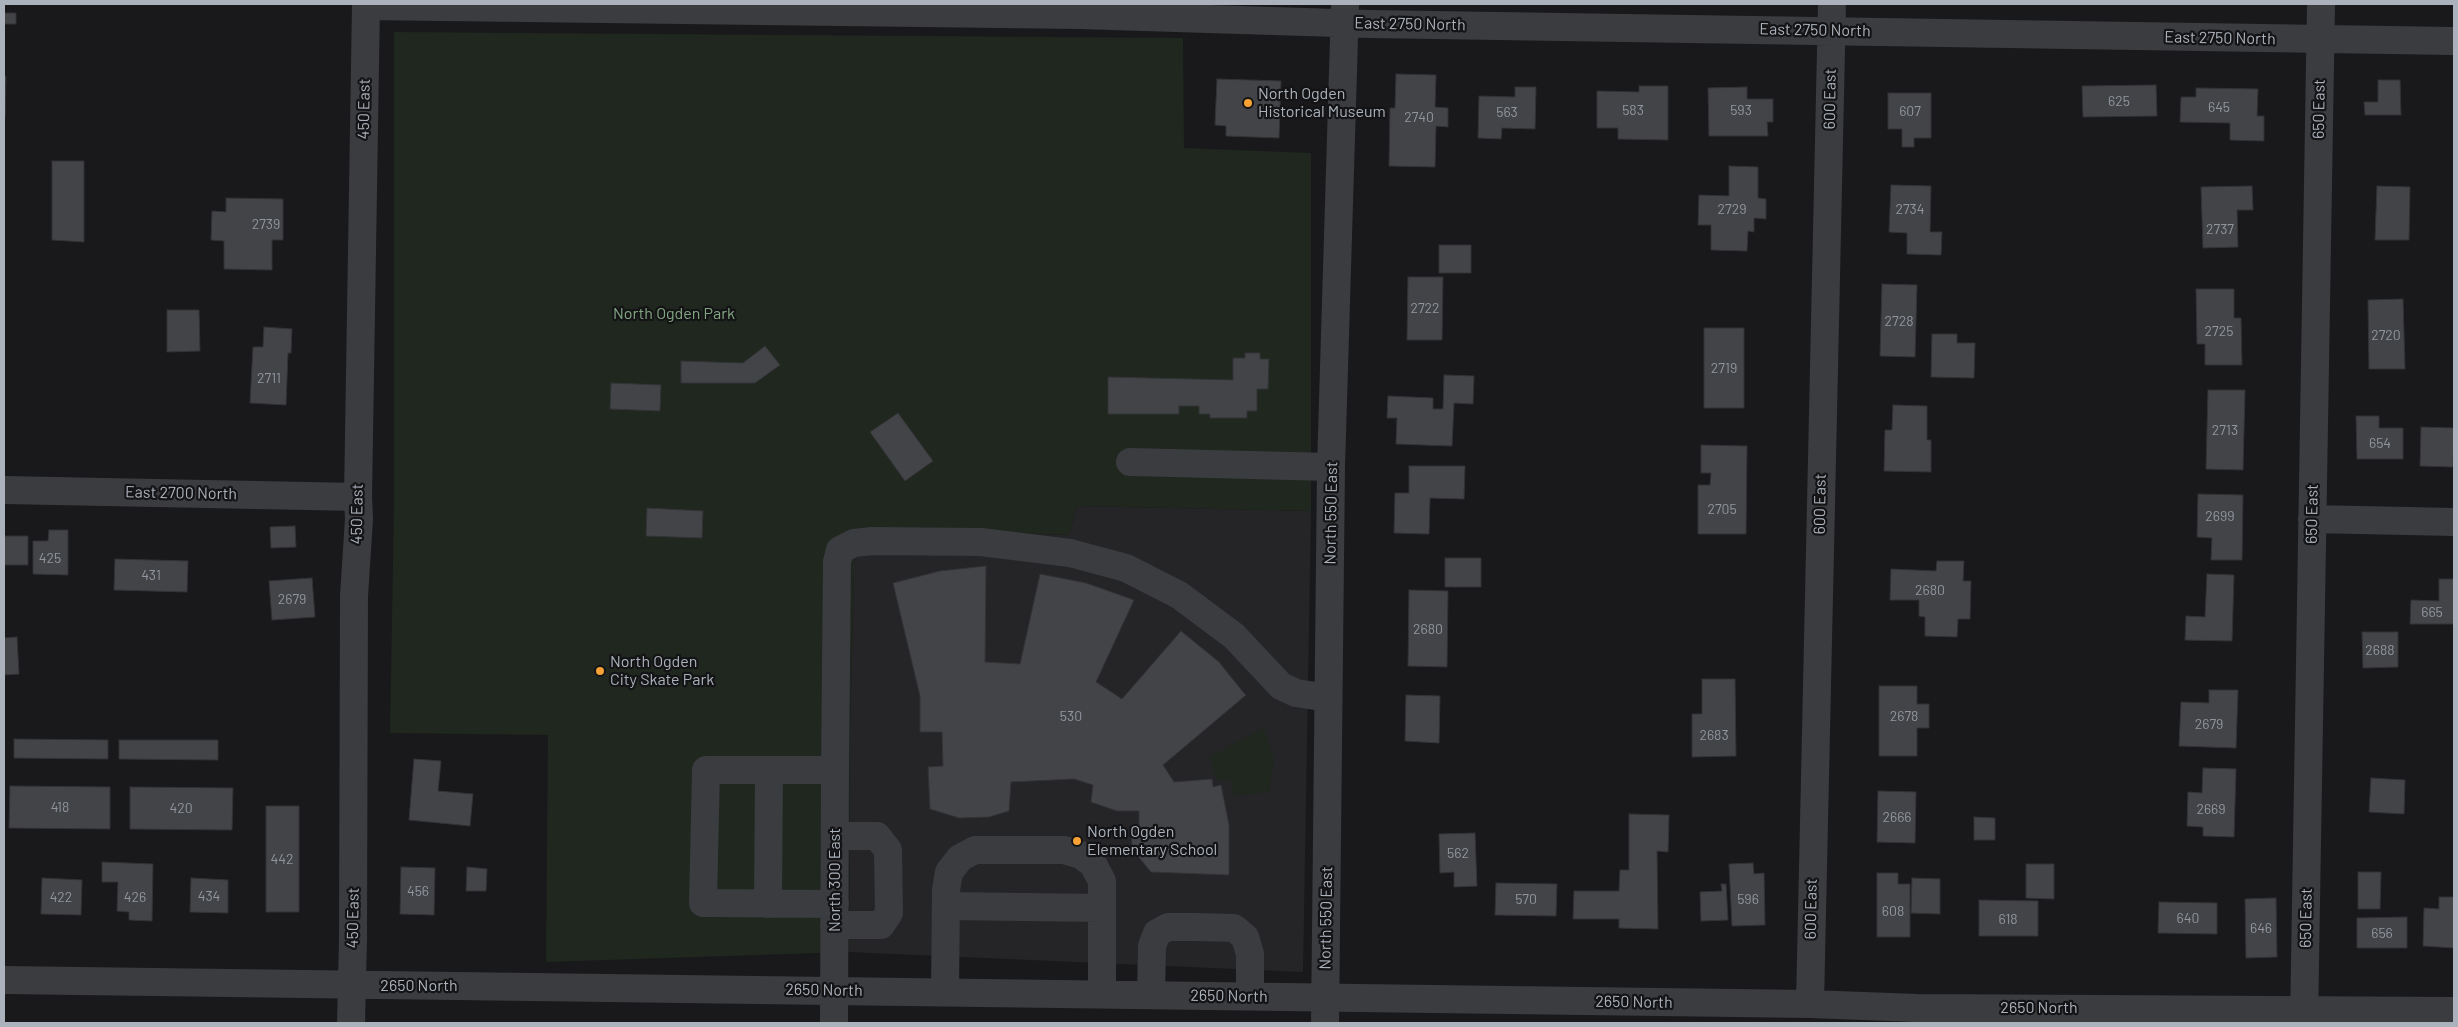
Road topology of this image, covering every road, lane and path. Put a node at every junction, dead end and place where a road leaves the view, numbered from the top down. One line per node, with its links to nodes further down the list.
1 (2321, 4): 6 (street, 650 East)
2 (366, 5): 3 (street, East 2750 North); 11 (street, 450 East)
3 (843, 8): 4 (street, East 2750 North)
4 (1345, 13): 5 (street, East 2750 North); 9 (street, North 550 East)
5 (1831, 17): 6 (street, East 2750 North); 29 (street, 600 East)
6 (2320, 40): 7 (street, East 2750 North); 12 (street, 650 East)
7 (2454, 41)
8 (1130, 462): 9 (street)
9 (1331, 467): 14 (street, North 550 East)
10 (4, 490): 11 (street, East 2700 North)
11 (358, 497): 23 (street, 450 East)
12 (2312, 519): 13 (street); 32 (street, 650 East)
13 (2454, 522)
14 (1328, 698): 16 (street, North 300 East); 30 (street, North 550 East)
15 (769, 770): 16 (street); 18 (street); 18 (street)
16 (835, 770): 17 (street, North 300 East)
17 (835, 836): 21 (street, North 300 East); 21 (street)
18 (768, 904): 21 (street)
19 (946, 906): 20 (street); 20 (street); 25 (street)
20 (1102, 908): 26 (street)
21 (835, 915): 24 (street, North 300 East)
22 (4, 980): 23 (street, 2650 North)
23 (352, 986): 24 (street, 2650 North); 33 (street, 450 East)
24 (834, 990): 25 (street, 2650 North); 34 (street, North 300 East)
25 (945, 992): 26 (street, 2650 North)
26 (1102, 994): 27 (street, 2650 North)
27 (1151, 995): 28 (street, 2650 North); 28 (street)
28 (1250, 996): 30 (street, 2650 North)
29 (1810, 1004): 30 (street, 2650 North); 32 (street, 2650 North)
30 (1325, 1010)
31 (2454, 1011): 32 (street, 2650 North)
32 (2304, 1016)
33 (351, 1023)
34 (834, 1023)

